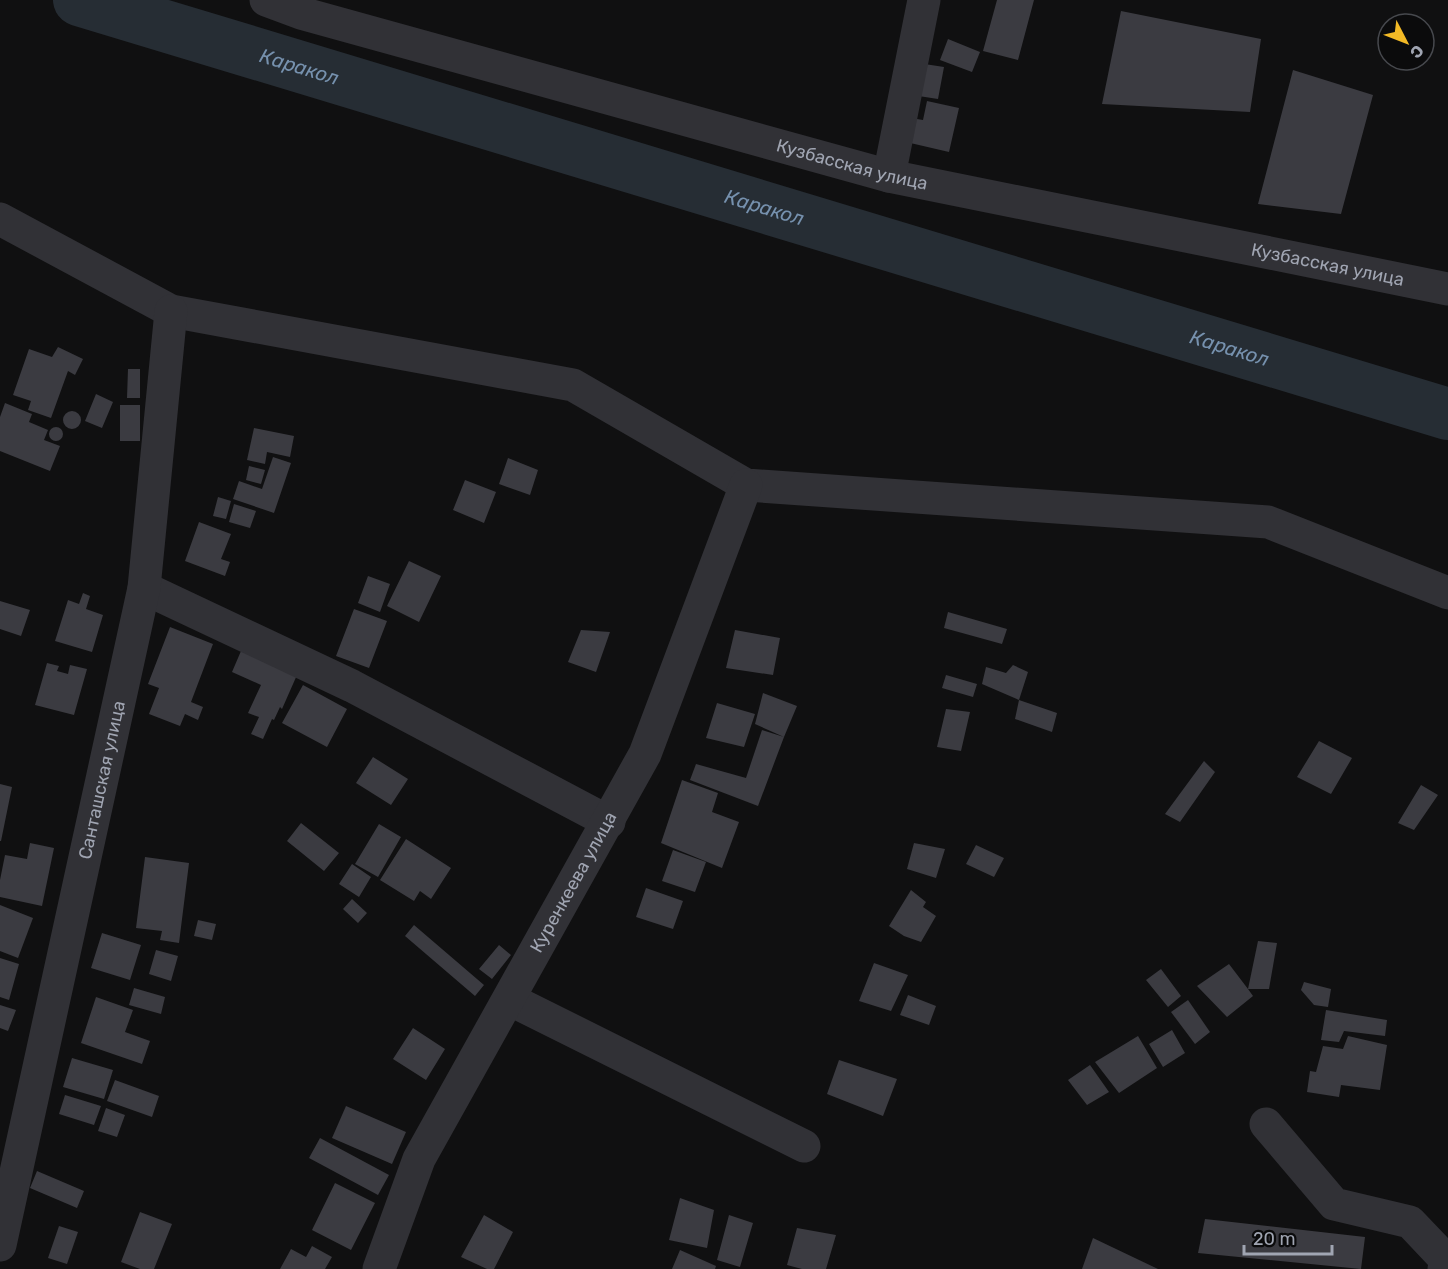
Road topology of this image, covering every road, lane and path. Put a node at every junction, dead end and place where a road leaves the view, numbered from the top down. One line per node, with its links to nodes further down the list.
1 (266, 0): 3 (street, Кузбасская улица)
2 (924, 0): 3 (street)
3 (889, 176): 5 (street, Кузбасская улица)
4 (0, 219): 6 (street)
5 (1448, 289)
6 (171, 311): 7 (street); 8 (street, Санташская улица)
7 (746, 485): 9 (street); 10 (street, Куренкеева улица)
8 (144, 588): 10 (street); 14 (street, Санташская улица)
9 (1448, 593)
10 (609, 822): 11 (street, Куренкеева улица)
11 (509, 999): 13 (street); 15 (street, Куренкеева улица)
12 (1266, 1124): 16 (street)
13 (804, 1146)
14 (0, 1245)
15 (379, 1269)
16 (1444, 1269)

